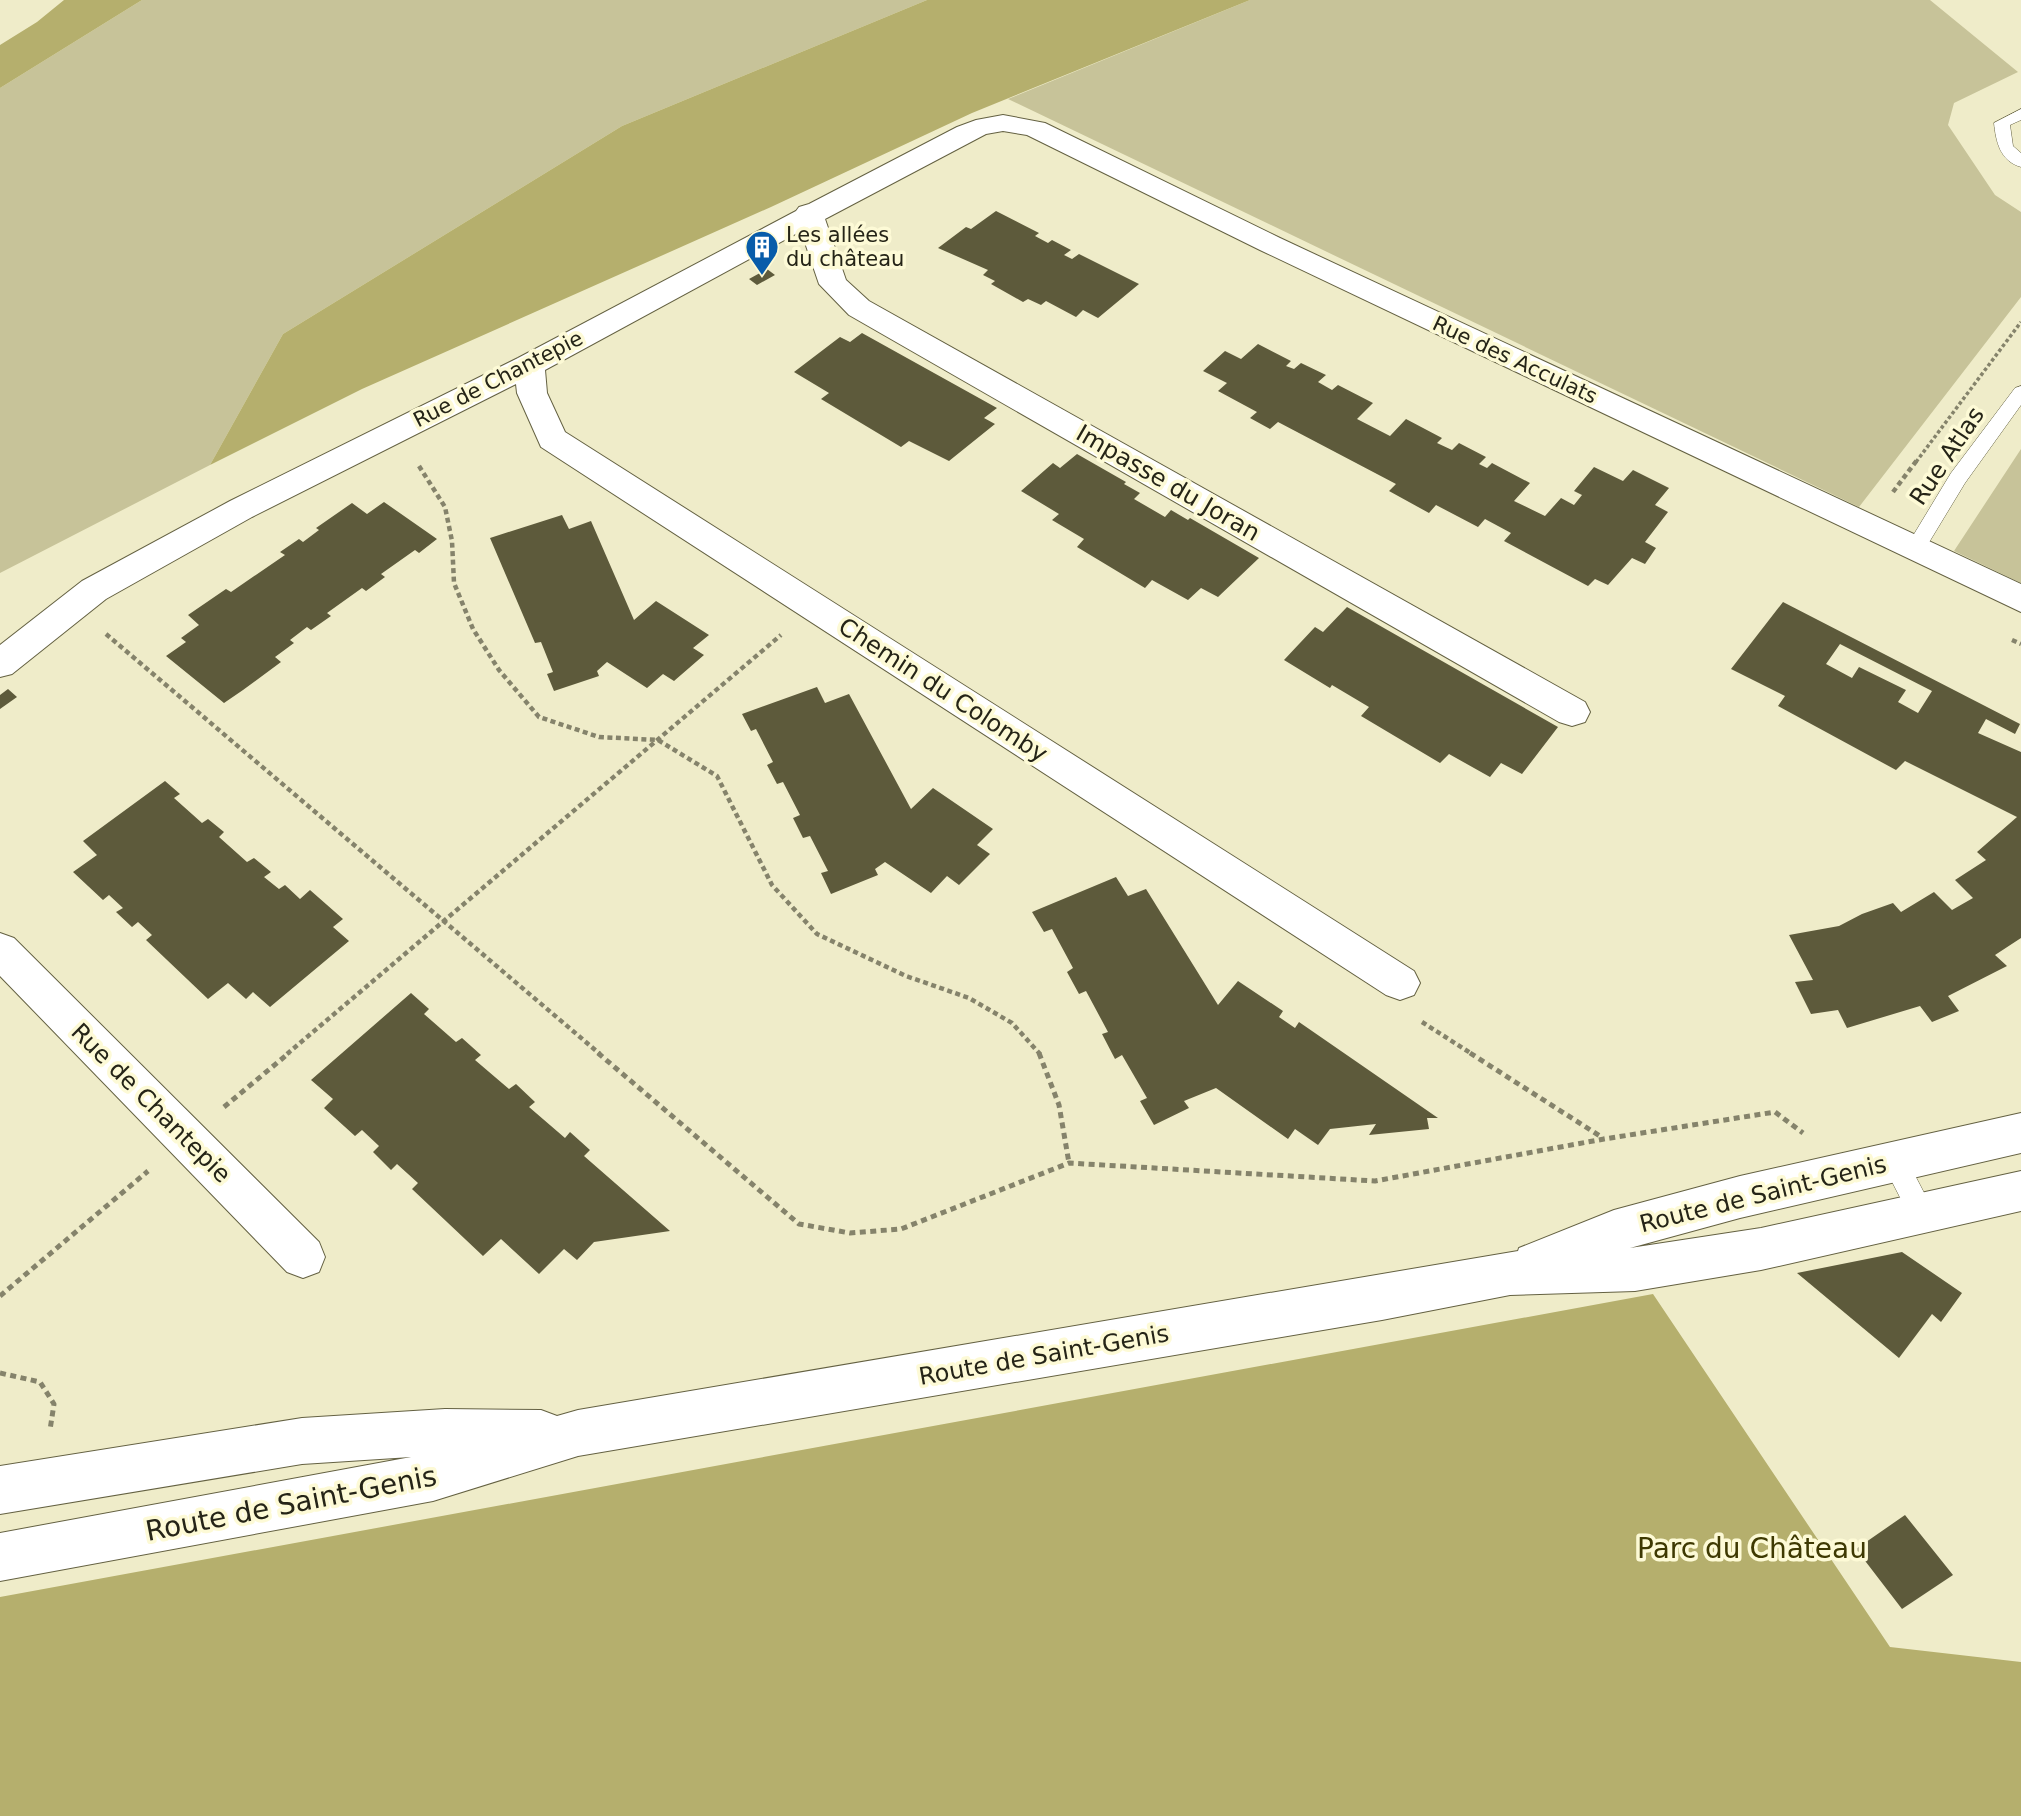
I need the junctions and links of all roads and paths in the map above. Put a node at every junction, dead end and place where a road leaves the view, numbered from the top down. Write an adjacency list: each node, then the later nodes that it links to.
1 (2021, 114): 3 (lane)
2 (1010, 121): 4 (street, Rue de Chantepie); 9 (street, Rue des Acculats)
3 (2021, 162)
4 (809, 213): 6 (street, Rue de Chantepie); 17 (street, Impasse du Joran)
5 (2021, 322): 9 (path)
6 (529, 365): 8 (street, Rue de Chantepie); 13 (street, Chemin du Colomby)
7 (2021, 392): 10 (lane, Rue Atlas)
8 (397, 431): 12 (street, Rue de Chantepie); 18 (path)
9 (1867, 527): 10 (street, Rue des Acculats)
10 (1915, 549): 11 (street, Rue des Acculats)
11 (2021, 599)
12 (73, 606): 16 (street, Rue de Chantepie); 19 (path)
13 (813, 607): 18 (path); 21 (street, Chemin du Colomby)
14 (2008, 638): 15 (path)
15 (2021, 645)
16 (0, 664)
17 (1572, 712)
18 (658, 740): 19 (path); 27 (path)
19 (445, 923): 24 (path); 27 (path)
20 (0, 950): 24 (street, Rue de Chantepie)
21 (1400, 983): 25 (path)
22 (2021, 1133): 26 (street, Route de Saint-Genis)
23 (1808, 1137): 25 (path)
24 (186, 1139): 30 (street, Rue de Chantepie); 32 (path)
25 (1604, 1139): 27 (path)
26 (1895, 1162): 29 (lane); 31 (street, Route de Saint-Genis)
27 (1069, 1163)
28 (2021, 1191): 29 (street, Route de Saint-Genis)
29 (1921, 1212): 31 (street, Route de Saint-Genis)
30 (303, 1257)
31 (1510, 1273): 34 (street, Route de Saint-Genis)
32 (0, 1296)
33 (0, 1373): 35 (path)
34 (578, 1433): 36 (street, Route de Saint-Genis); 37 (street, Route de Saint-Genis)
35 (49, 1438)
36 (0, 1490)
37 (0, 1557)

